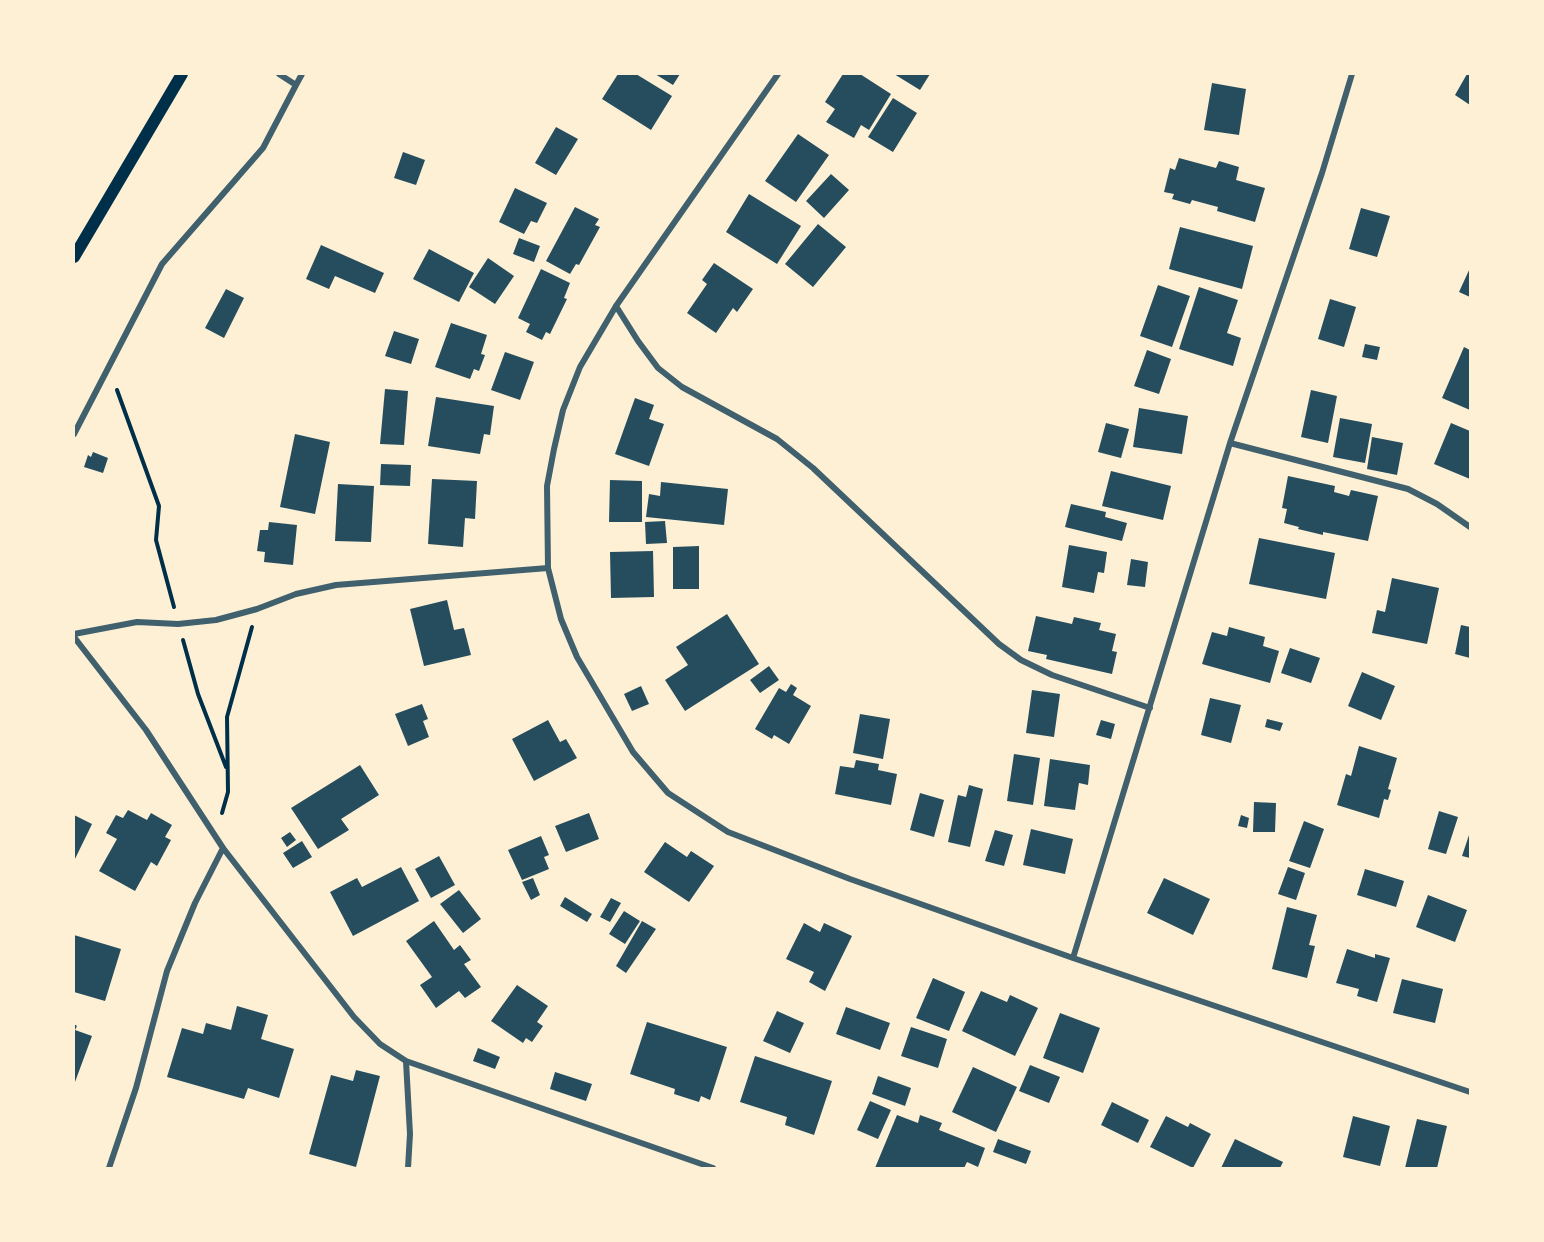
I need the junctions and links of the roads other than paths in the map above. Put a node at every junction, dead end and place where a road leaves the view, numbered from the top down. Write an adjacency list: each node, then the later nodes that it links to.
1 (182, 74): 7 (main road)
2 (279, 74): 6 (street)
3 (302, 74): 6 (street)
4 (778, 74): 8 (street)
5 (1352, 74): 10 (street)
6 (296, 85): 9 (street)
7 (74, 257)
8 (616, 306): 12 (street); 14 (street)
9 (74, 434)
10 (1230, 443): 11 (street); 14 (street)
11 (1470, 527)
12 (548, 568): 13 (street); 16 (street)
13 (74, 635): 15 (street)
14 (1150, 708): 16 (street)
15 (223, 848): 17 (street); 19 (street)
16 (1073, 958): 18 (street)
17 (406, 1060): 20 (street); 21 (street)
18 (1470, 1092)
19 (109, 1168)
20 (408, 1168)
21 (713, 1168)

